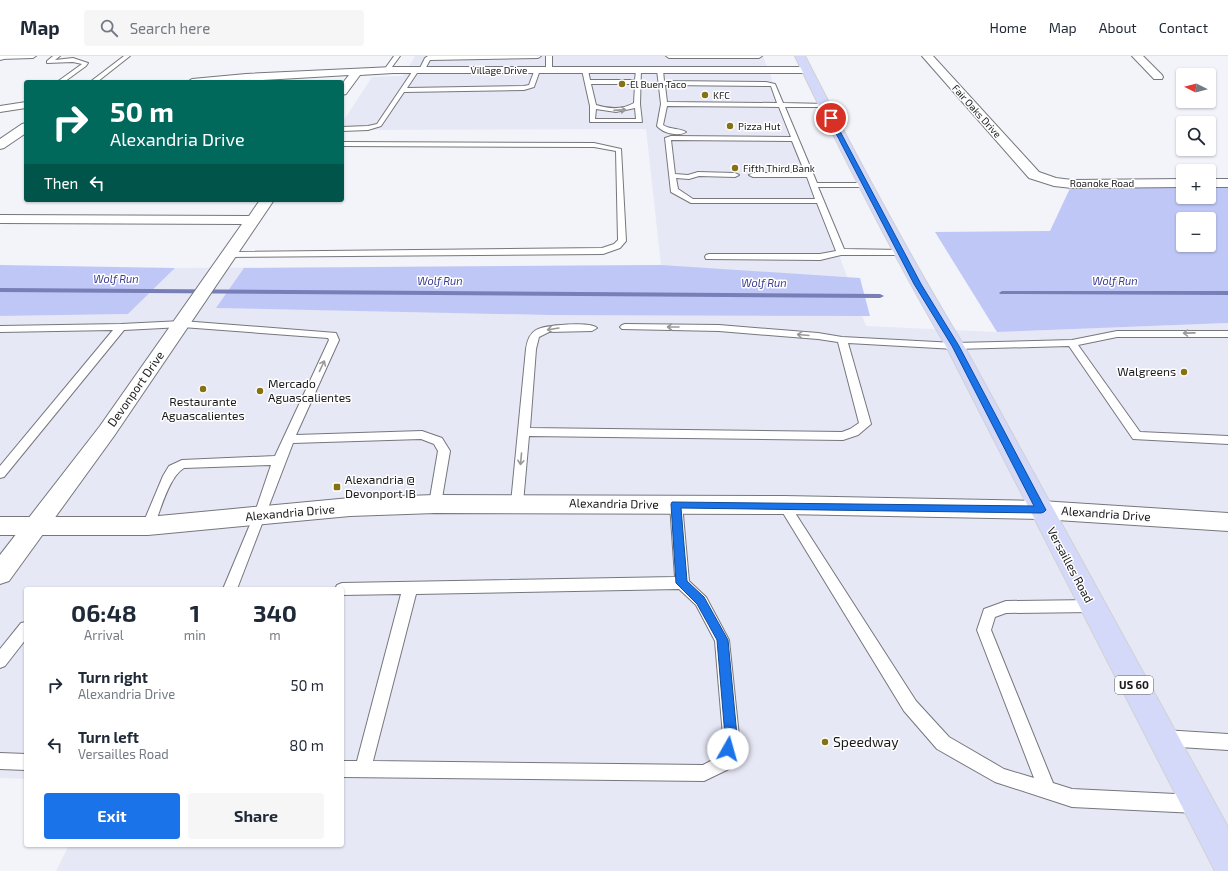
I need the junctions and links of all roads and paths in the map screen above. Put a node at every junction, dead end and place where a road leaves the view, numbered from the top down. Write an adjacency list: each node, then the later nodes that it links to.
1 (33, 56): 14 (lane)
2 (56, 56): 28 (lane)
3 (127, 56): 29 (lane)
4 (397, 56): 17 (lane)
5 (509, 56): 6 (lane); 15 (lane)
6 (538, 56)
7 (549, 56): 20 (lane)
8 (669, 56): 9 (lane)
9 (683, 56): 10 (lane); 24 (lane)
10 (718, 56): 11 (lane)
11 (759, 56)
12 (927, 56): 48 (street, Fair Oaks Drive)
13 (1137, 56): 26 (street)
14 (0, 57)
15 (426, 57): 18 (lane)
16 (804, 63): 24 (street, Village Drive); 40 (main road, Versailles Road / US 60)
17 (387, 70): 18 (street, Village Drive); 25 (street, Village Drive)
18 (419, 70): 19 (street, Village Drive); 35 (lane)
19 (537, 70): 20 (street, Village Drive); 35 (lane)
20 (549, 70): 21 (street, Village Drive)
21 (585, 70): 22 (street, Village Drive); 31 (lane)
22 (639, 70): 23 (street, Village Drive); 32 (lane)
23 (660, 70): 24 (street, Village Drive); 33 (lane)
24 (685, 70)
25 (357, 71): 27 (street, Village Drive); 34 (street)
26 (1158, 78)
27 (250, 79): 30 (street, Village Drive)
28 (63, 80)
29 (96, 80)
30 (231, 80)
31 (588, 82): 32 (lane); 41 (lane)
32 (638, 82): 36 (lane)
33 (662, 84): 37 (lane); 38 (lane)
34 (344, 89)
35 (403, 90): 44 (lane)
36 (637, 104): 41 (lane, one-way to 36); 41 (lane)
37 (664, 104): 38 (lane); 45 (lane)
38 (781, 104): 40 (lane); 45 (lane)
39 (24, 105): 42 (street)
40 (824, 105): 57 (main road, Versailles Road / US 60)
41 (593, 106)
42 (0, 109)
43 (24, 128): 47 (street)
44 (344, 129)
45 (794, 136): 49 (lane); 50 (lane)
46 (344, 144): 64 (lane)
47 (0, 145)
48 (1026, 167): 53 (street, Roanoke Road)
49 (810, 175): 51 (lane); 56 (lane)
50 (672, 176): 52 (lane); 58 (lane)
51 (754, 176)
52 (689, 177): 52 (lane)
53 (1176, 183)
54 (1216, 183): 55 (street)
55 (1228, 183)
56 (814, 185): 57 (lane); 58 (lane)
57 (866, 185): 63 (main road, Versailles Road / US 60)
58 (820, 201): 62 (lane)
59 (266, 202): 61 (street, Devonport Drive)
60 (0, 219): 61 (street)
61 (254, 220): 64 (street, Devonport Drive)
62 (841, 252): 63 (lane); 65 (lane)
63 (901, 253): 74 (main road, Versailles Road / US 60)
64 (230, 255): 66 (street, Devonport Drive)
65 (709, 258)
66 (182, 324): 68 (lane); 76 (lane, one-way to 66); 88 (street, Devonport Drive)
67 (625, 327): 72 (lane, one-way to 67)
68 (121, 328): 70 (lane); 79 (lane)
69 (592, 328): 75 (lane, one-way to 75)
70 (0, 329)
71 (1228, 334): 73 (lane, one-way to 73)
72 (842, 340): 74 (lane); 75 (lane)
73 (1072, 343): 74 (lane); 77 (lane)
74 (955, 346): 84 (main road, Versailles Road / US 60)
75 (523, 432): 80 (lane, one-way to 80)
76 (288, 439): 78 (lane); 81 (lane)
77 (1228, 440)
78 (279, 460): 85 (lane); 89 (lane)
79 (0, 474)
80 (517, 503): 81 (street, Alexandria Drive); 82 (street, Alexandria Drive)
81 (435, 504): 85 (street, Alexandria Drive)
82 (676, 504): 83 (street, Alexandria Drive); 91 (lane)
83 (784, 505): 84 (street, Alexandria Drive); 104 (lane)
84 (1041, 510): 86 (street, Alexandria Drive); 95 (main road, Versailles Road / US 60)
85 (260, 515): 89 (street, Alexandria Drive); 92 (lane)
86 (1228, 522)
87 (0, 526): 88 (street, Alexandria Drive)
88 (36, 526): 89 (street, Alexandria Drive); 90 (street, Devonport Drive)
89 (148, 526)
90 (0, 574)
91 (682, 583): 93 (lane); 103 (lane)
92 (231, 587)
93 (410, 588): 94 (lane); 103 (lane)
94 (344, 589)
95 (1092, 606): 98 (main road, Versailles Road / US 60); 104 (lane)
96 (24, 631): 97 (lane)
97 (0, 661)
98 (1162, 738): 99 (lane); 105 (main road, Versailles Road / US 60)
99 (1228, 742)
100 (0, 761): 101 (lane)
101 (24, 762)
102 (344, 769): 103 (lane)
103 (363, 769)
104 (1047, 790): 105 (lane)
105 (1198, 804): 106 (main road, Versailles Road / US 60)
106 (1228, 861)

